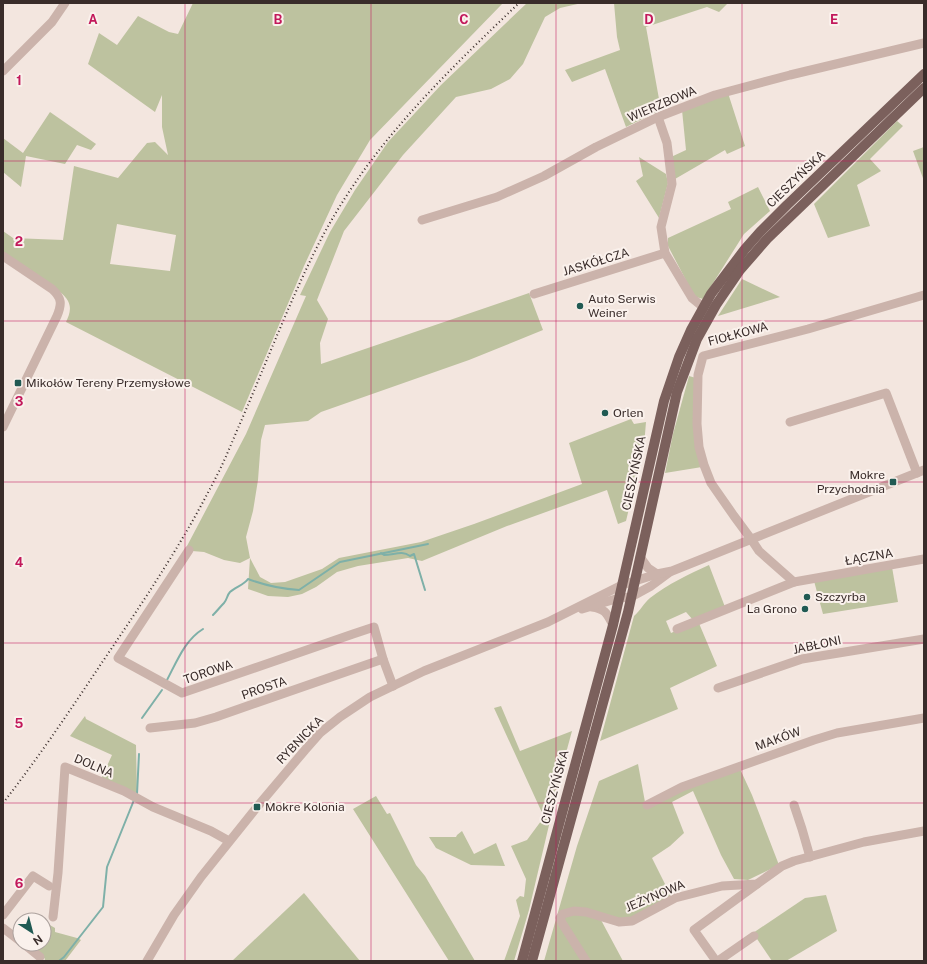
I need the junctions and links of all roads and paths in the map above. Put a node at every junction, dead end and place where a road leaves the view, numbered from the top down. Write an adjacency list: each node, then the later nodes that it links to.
1 (65, 3): 3 (street)
2 (924, 43): 6 (street, WIERZBOWA)
3 (3, 71)
4 (924, 74): 12 (main road, CIESZYŃSKA)
5 (924, 88): 18 (main road, CIESZYŃSKA)
6 (658, 117): 7 (street, WIERZBOWA); 8 (street)
7 (422, 220)
8 (665, 253): 10 (street, JASKÓŁCZA); 12 (street)
9 (3, 256): 14 (street)
10 (534, 294)
11 (924, 295): 16 (street, FIOŁKOWA)
12 (703, 307): 24 (main road, CIESZYŃSKA)
13 (790, 422): 15 (street)
14 (3, 427)
15 (921, 471): 16 (street)
16 (751, 539): 20 (street); 23 (street)
17 (189, 550): 32 (street, TOROWA)
18 (640, 556): 21 (street); 22 (main road, CIESZYŃSKA)
19 (924, 559): 23 (street, ŁĄCZNA)
20 (672, 571): 21 (street, RYBNICKA); 25 (street, RYBNICKA)
21 (657, 574): 22 (street, RYBNICKA)
22 (634, 581): 24 (street, RYBNICKA); 25 (main road, CIESZYŃSKA)
23 (794, 582): 30 (street, ŁĄCZNA)
24 (622, 585): 26 (main road, CIESZYŃSKA); 28 (street, RYBNICKA)
25 (631, 596): 26 (street, RYBNICKA); 53 (main road, CIESZYŃSKA)
26 (619, 598): 27 (street, RYBNICKA); 29 (main road, CIESZYŃSKA)
27 (592, 607): 28 (street, RYBNICKA); 29 (street)
28 (564, 614): 33 (street, RYBNICKA)
29 (613, 625): 52 (main road, CIESZYŃSKA)
30 (677, 629)
31 (924, 639): 34 (street, JABŁONI)
32 (383, 659): 33 (street, TOROWA); 36 (street, PROSTA)
33 (393, 686): 40 (street, RYBNICKA)
34 (718, 688)
35 (924, 718): 37 (street, MAKÓW)
36 (150, 728)
37 (647, 805)
38 (794, 805): 41 (street)
39 (924, 831): 41 (street)
40 (229, 841): 45 (street, DOLNA); 51 (street, RYBNICKA)
41 (810, 857): 42 (street)
42 (757, 884): 54 (street, JEŻYNOWA); 55 (street)
43 (49, 886): 44 (street)
44 (3, 915)
45 (54, 917)
46 (3, 928): 47 (street)
47 (12, 935)
48 (754, 936): 55 (street)
49 (34, 952): 50 (street)
50 (40, 957)
51 (148, 961)
52 (522, 961)
53 (532, 961)
54 (586, 961)
55 (717, 961)

